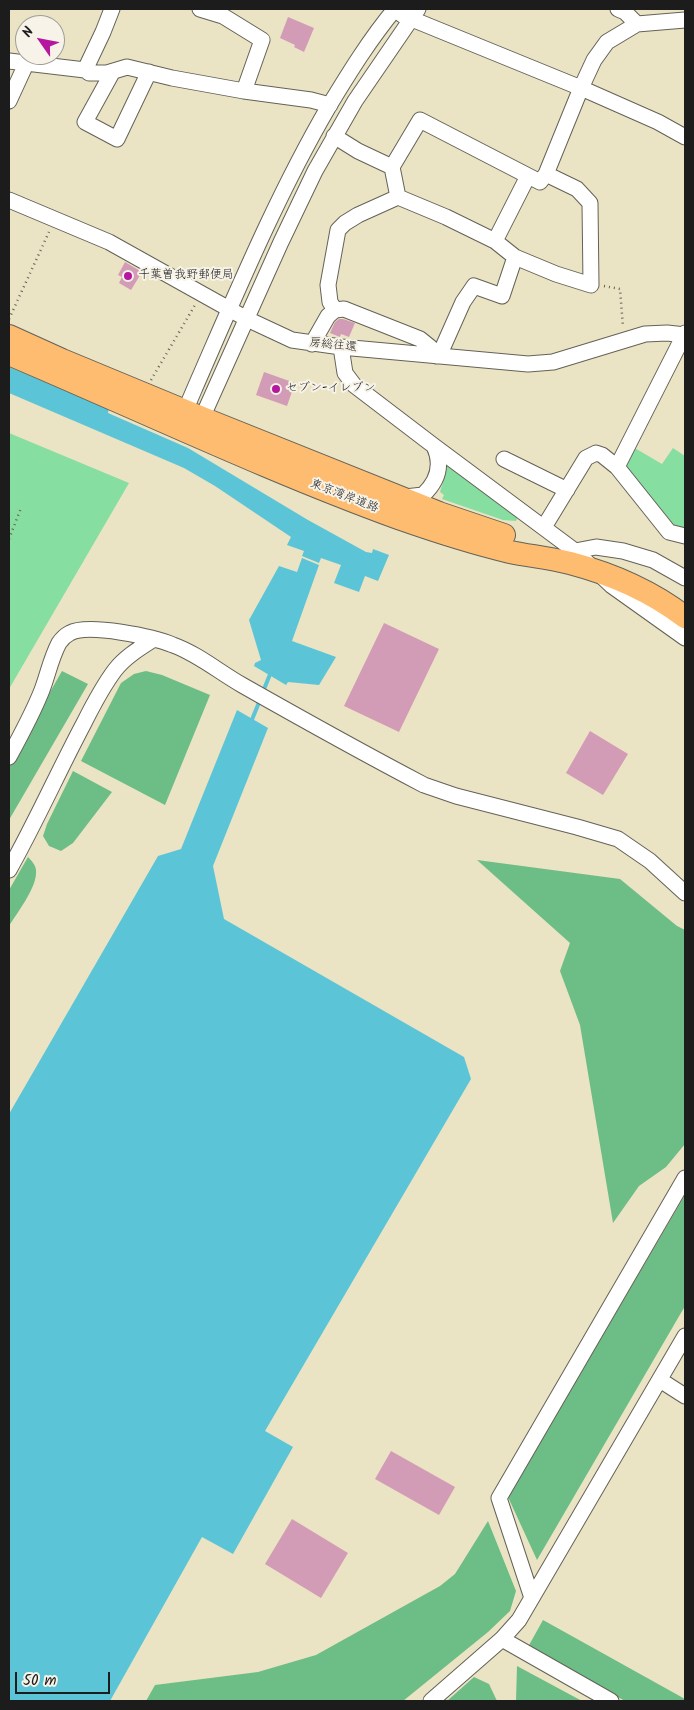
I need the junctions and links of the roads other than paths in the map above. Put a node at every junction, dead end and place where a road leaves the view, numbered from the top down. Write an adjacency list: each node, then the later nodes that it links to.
1 (112, 9): 10 (street)
2 (200, 9): 14 (street)
3 (618, 9): 7 (street)
4 (391, 10): 5 (street); 16 (street)
5 (414, 14): 13 (street); 17 (street)
6 (685, 20): 7 (street)
7 (637, 24): 13 (street)
8 (26, 65): 15 (street)
9 (36, 65): 10 (street)
10 (85, 70): 12 (street)
11 (148, 72): 12 (street); 12 (street); 14 (street)
12 (112, 73)
13 (581, 88): 18 (street); 20 (street)
14 (244, 91): 16 (street)
15 (9, 101)
16 (330, 105): 26 (street)
17 (334, 136): 19 (street); 28 (street)
18 (685, 137)
19 (392, 167): 21 (street); 22 (street)
20 (546, 174): 21 (street); 25 (street)
21 (528, 176): 24 (street)
22 (398, 197): 24 (street); 27 (street)
23 (9, 200): 26 (street, 房総往還)
24 (495, 241): 25 (street)
25 (515, 257): 34 (street)
26 (230, 309): 28 (street, 房総往還); 35 (street)
27 (335, 310): 31 (street); 34 (street)
28 (247, 319): 31 (street, 房総往還); 35 (street)
29 (685, 334): 34 (street, 房総往還); 38 (street)
30 (9, 336): 35 (highway, 東京湾岸道路)
31 (312, 344): 32 (street, 房総往還)
32 (341, 347): 34 (street, 房総往還); 36 (street)
33 (9, 354): 35 (highway, 東京湾岸道路)
34 (437, 356)
35 (191, 420): 40 (highway, 東京湾岸道路); 44 (highway, 東京湾岸道路)
36 (434, 446): 40 (street); 41 (street)
37 (504, 459): 39 (street)
38 (618, 467): 39 (street); 42 (street)
39 (567, 490): 41 (street)
40 (399, 496): 43 (highway, 東京湾岸道路)
41 (544, 527): 43 (street)
42 (685, 536)
43 (575, 550): 44 (street); 45 (street); 46 (highway, 東京湾岸道路)
44 (595, 570): 46 (highway, 東京湾岸道路)
45 (685, 578)
46 (650, 594): 47 (highway, 東京湾岸道路); 48 (highway, 東京湾岸道路); 49 (street)
47 (685, 599)
48 (685, 617)
49 (685, 638)
50 (154, 639): 51 (street); 52 (street); 53 (street)
51 (9, 757)
52 (9, 870)
53 (685, 893)
54 (685, 1178): 58 (street)
55 (685, 1336): 56 (street)
56 (660, 1380): 57 (street); 58 (street)
57 (685, 1396)
58 (532, 1598): 59 (street)
59 (502, 1639): 60 (street); 61 (street)
60 (431, 1701)
61 (611, 1701)

